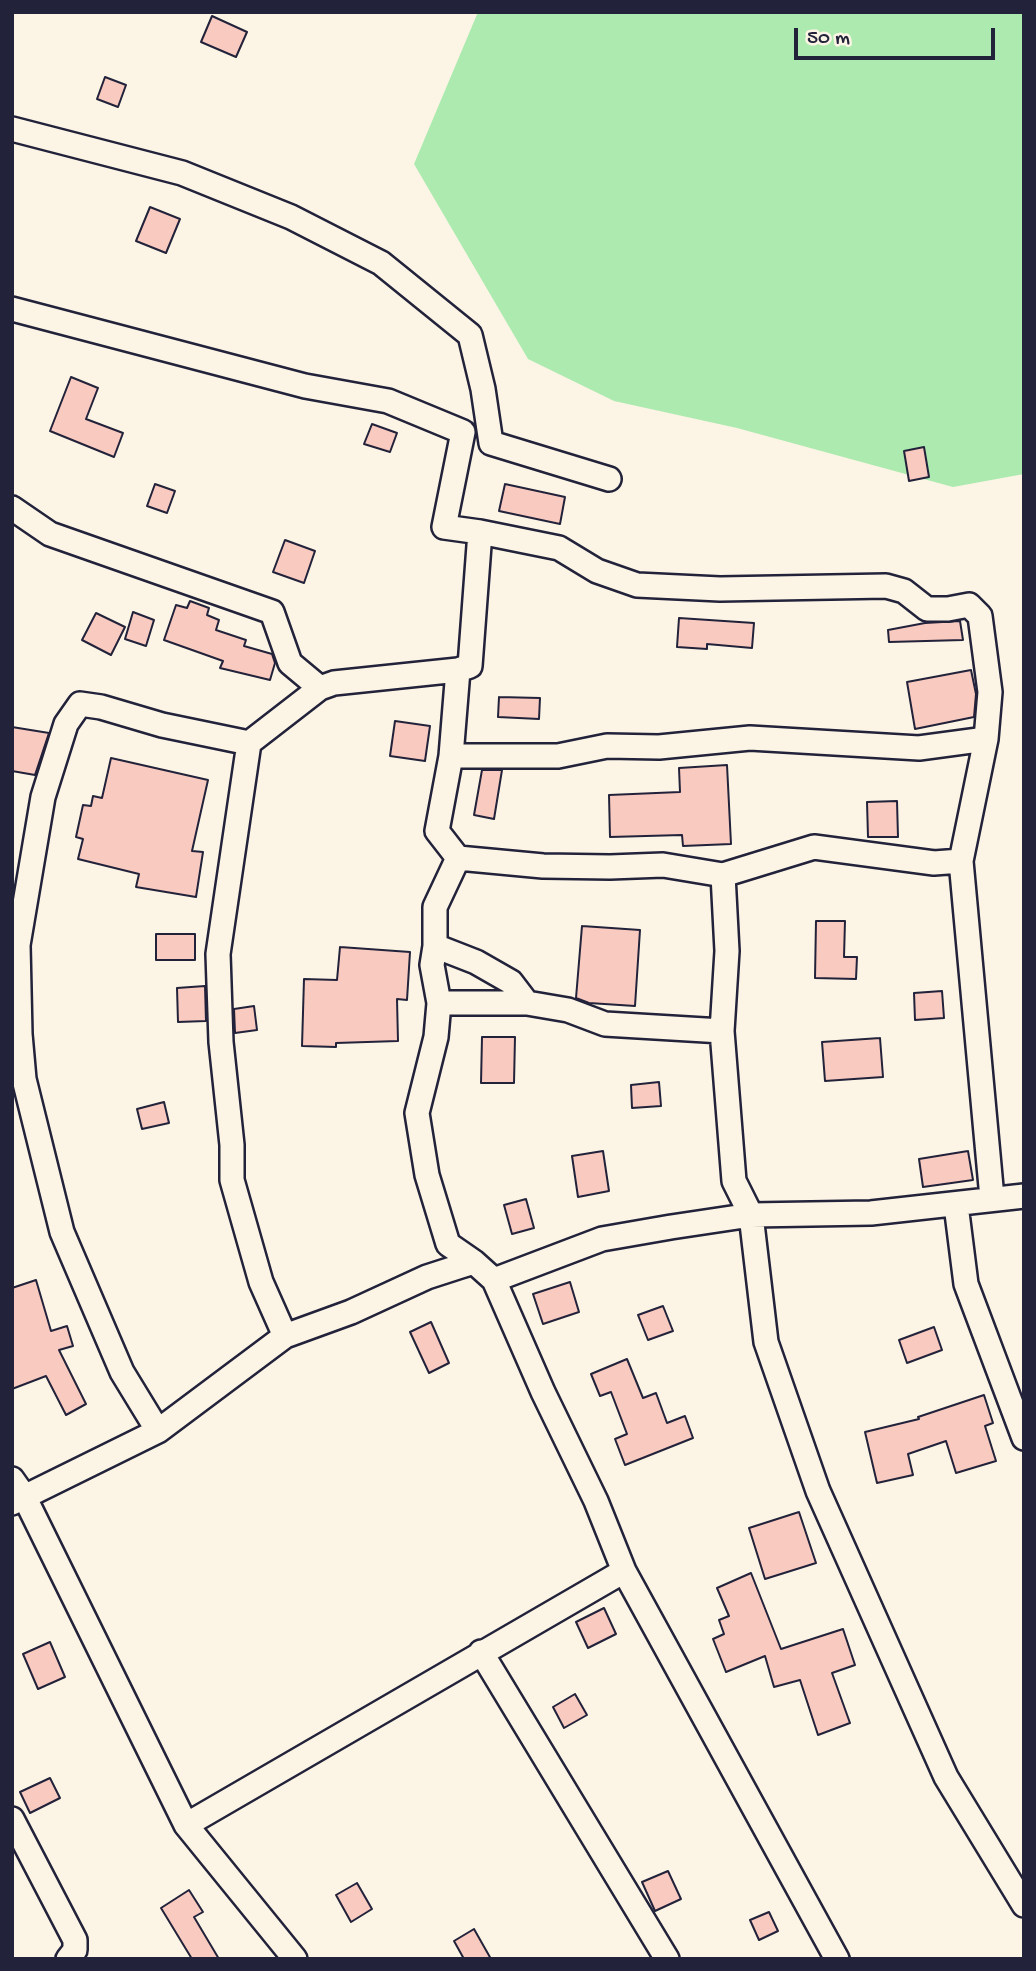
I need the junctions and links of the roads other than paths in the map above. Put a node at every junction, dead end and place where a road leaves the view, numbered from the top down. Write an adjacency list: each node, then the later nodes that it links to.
1 (12, 129): 4 (street)
2 (12, 309): 3 (street)
3 (463, 432): 4 (street); 7 (street)
4 (491, 443): 5 (street)
5 (609, 479)
6 (12, 508): 9 (street)
7 (480, 532): 8 (street); 10 (street)
8 (458, 670): 9 (street); 12 (street)
9 (320, 688): 11 (street)
10 (986, 739): 12 (street); 14 (street)
11 (249, 743): 26 (street); 27 (street)
12 (451, 756): 13 (street)
13 (458, 858): 15 (street); 16 (street)
14 (961, 861): 15 (street); 21 (street)
15 (723, 875): 19 (street)
16 (435, 946): 17 (street); 18 (street)
17 (439, 1003): 18 (street); 24 (street)
18 (527, 1003): 19 (street)
19 (722, 1031): 23 (street)
20 (1024, 1196): 21 (street)
21 (992, 1198): 22 (street)
22 (956, 1205): 23 (street); 28 (street)
23 (751, 1215): 25 (street); 34 (street)
24 (474, 1262): 25 (street); 26 (street)
25 (494, 1280): 30 (street)
26 (285, 1336): 27 (street)
27 (158, 1431): 29 (street)
28 (1024, 1438)
29 (16, 1493): 33 (street)
30 (624, 1571): 31 (street); 38 (street)
31 (481, 1652): 33 (street); 37 (street)
32 (12, 1819): 35 (street)
33 (186, 1825): 36 (street)
34 (1024, 1905)
35 (68, 1959)
36 (295, 1959)
37 (667, 1959)
38 (837, 1959)

